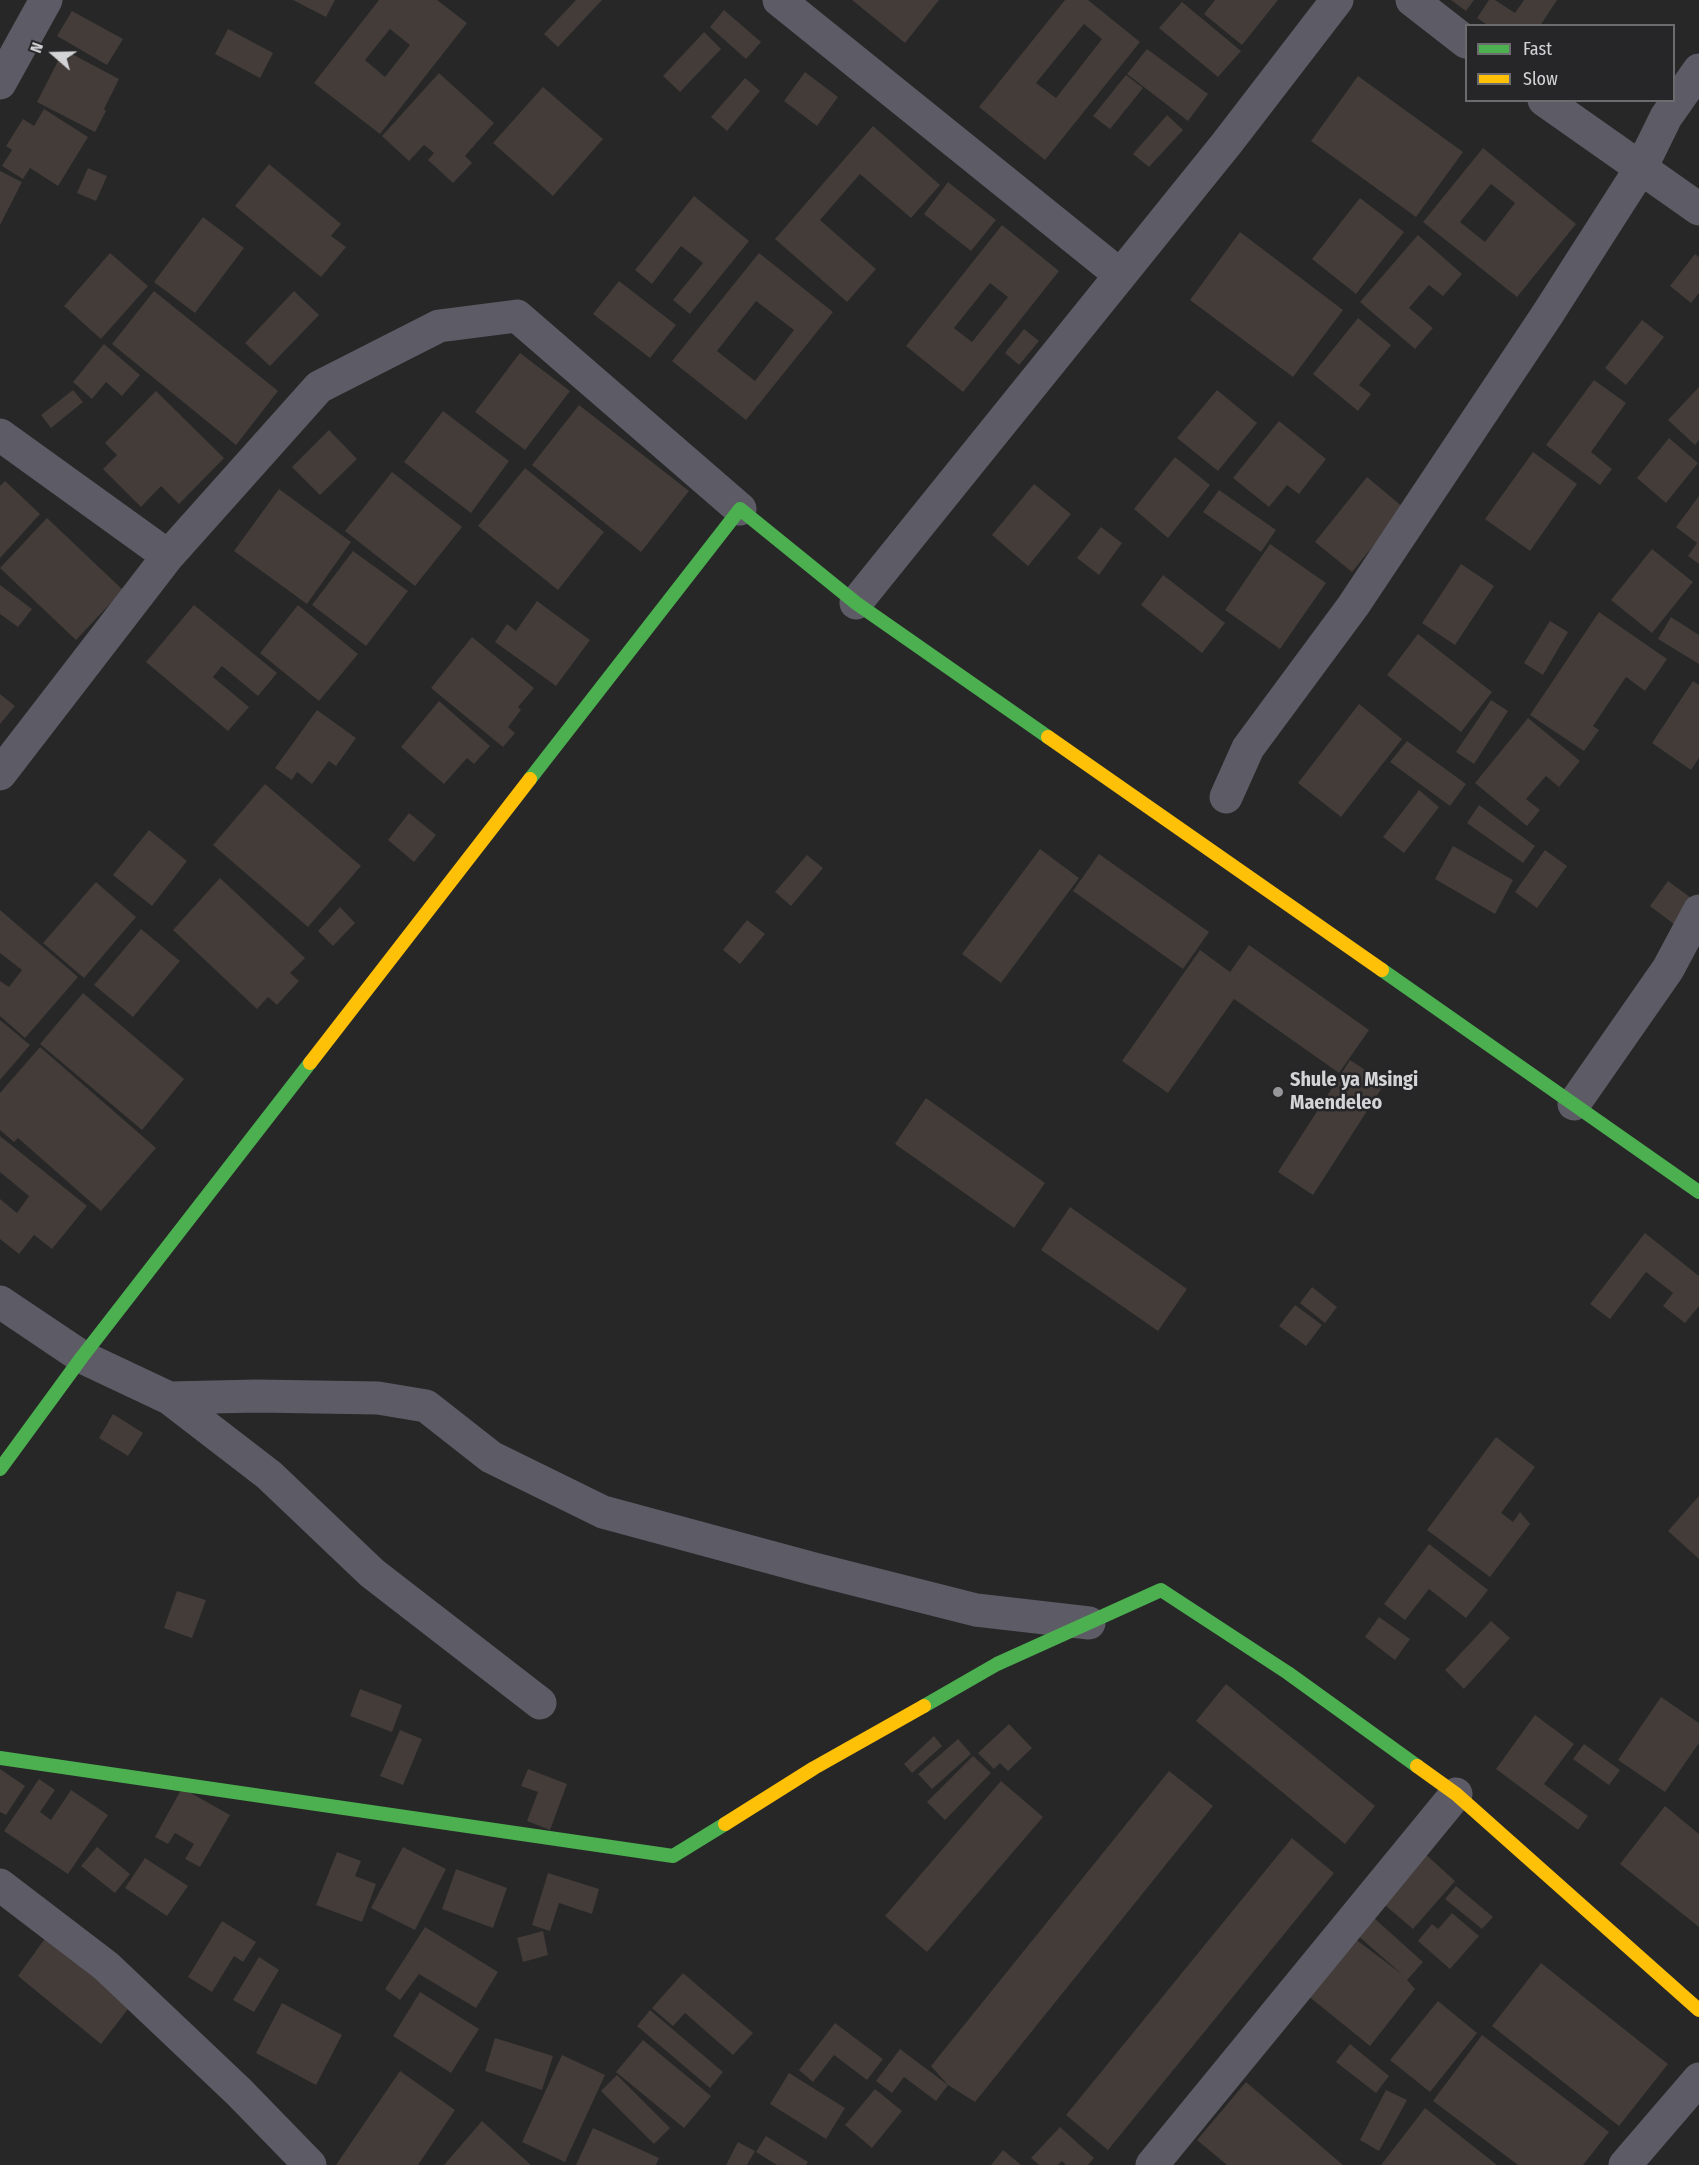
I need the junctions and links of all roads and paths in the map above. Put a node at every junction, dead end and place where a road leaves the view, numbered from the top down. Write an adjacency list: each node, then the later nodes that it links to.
1 (46, 0): 7 (street)
2 (779, 0): 11 (street)
3 (1337, 0): 11 (street)
4 (1412, 0): 5 (street)
5 (1465, 40)
6 (1699, 70): 9 (street)
7 (0, 83)
8 (1547, 102): 9 (street)
9 (1641, 168): 10 (street); 17 (street)
10 (1699, 209)
11 (1119, 274): 15 (street)
12 (0, 435): 14 (street)
13 (740, 509): 14 (street); 15 (street); 22 (street)
14 (168, 556): 16 (street)
15 (856, 603): 19 (street)
16 (0, 774)
17 (1226, 797)
18 (1699, 911): 19 (street)
19 (1574, 1104): 20 (street)
20 (1699, 1192)
21 (0, 1302): 22 (street)
22 (82, 1357): 23 (street); 24 (street)
23 (169, 1398): 25 (street); 26 (street)
24 (0, 1469)
25 (1089, 1623): 27 (street); 28 (street)
26 (540, 1703)
27 (0, 1758)
28 (1456, 1794): 30 (street); 33 (street)
29 (0, 1886): 32 (street)
30 (1699, 2010)
31 (1699, 2079): 34 (street)
32 (310, 2165)
33 (1152, 2165)
34 (1625, 2165)

